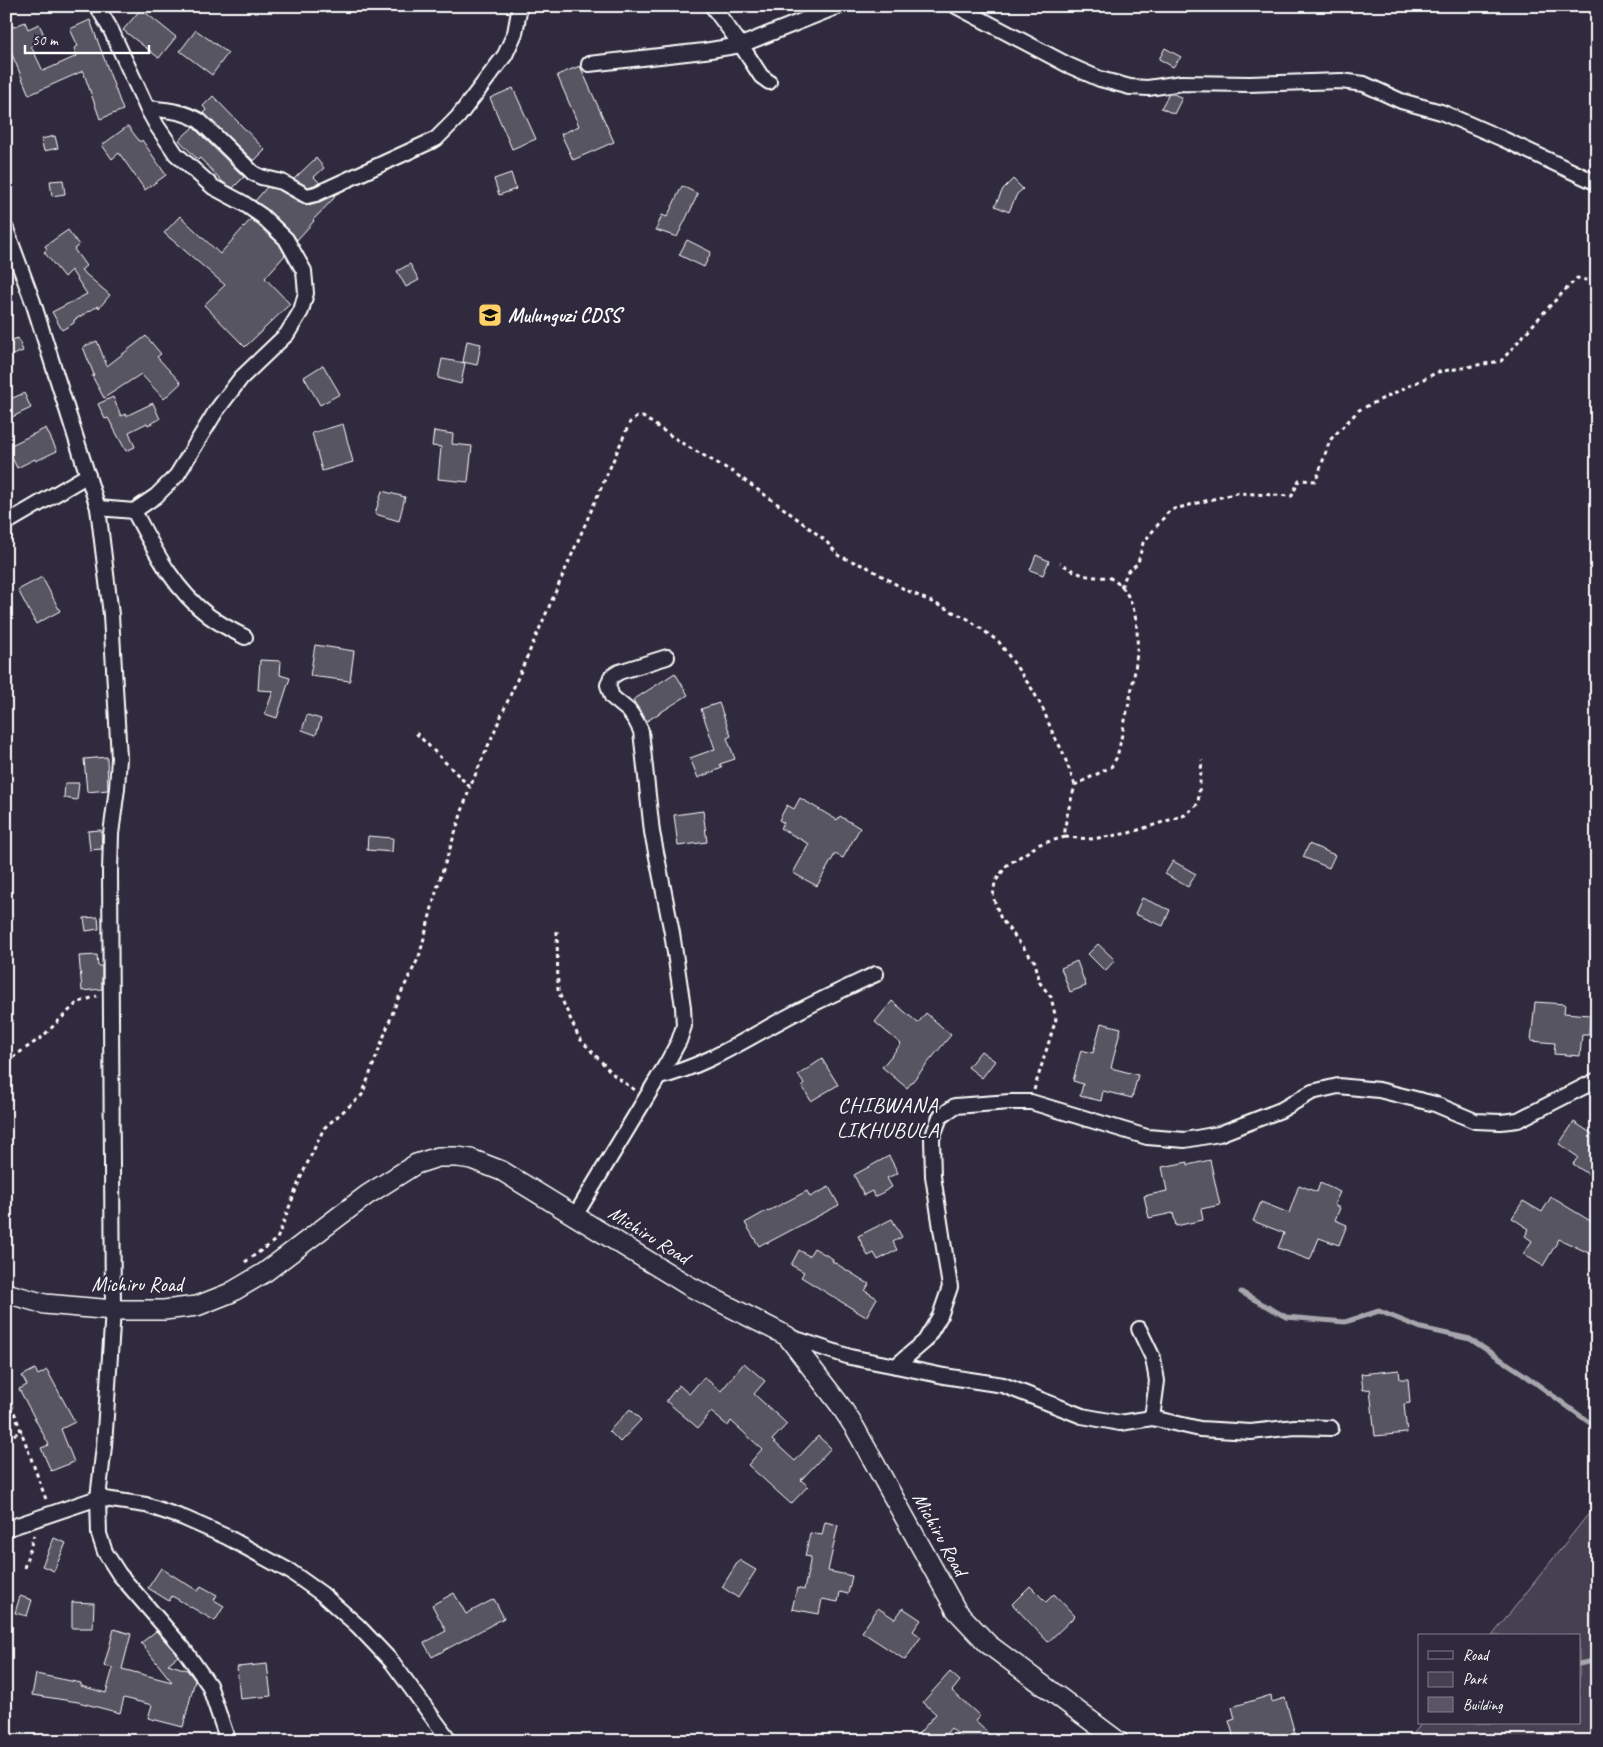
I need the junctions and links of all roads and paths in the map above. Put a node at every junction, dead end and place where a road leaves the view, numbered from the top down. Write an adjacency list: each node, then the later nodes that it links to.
1 (97, 6): 9 (street)
2 (520, 6): 9 (street)
3 (712, 6): 6 (street)
4 (839, 6): 6 (street)
5 (956, 6): 10 (street)
6 (741, 45): 7 (street); 8 (street)
7 (589, 64)
8 (769, 82)
9 (147, 108): 15 (street)
10 (1597, 183)
11 (6, 229): 13 (street)
12 (1597, 286): 18 (path)
13 (88, 475): 14 (street); 16 (street)
14 (98, 508): 15 (street); 28 (street)
15 (134, 511): 19 (street)
16 (6, 523)
17 (1060, 563): 18 (path)
18 (1122, 587): 23 (path)
19 (245, 637)
20 (667, 657): 30 (street)
21 (416, 733): 24 (path)
22 (1202, 760): 25 (path)
23 (1075, 785): 24 (path); 25 (path)
24 (470, 787): 35 (path)
25 (1065, 837): 33 (path)
26 (558, 931): 32 (path)
27 (876, 974): 30 (street)
28 (111, 991): 29 (path); 37 (street)
29 (6, 1062)
30 (659, 1076): 32 (street)
31 (1597, 1080): 33 (street)
32 (646, 1097): 34 (street)
33 (1031, 1102): 40 (street)
34 (575, 1216): 37 (street, Michiru Road); 39 (street, Michiru Road)
35 (238, 1268)
36 (6, 1294): 37 (street, Michiru Road)
37 (112, 1310): 46 (street)
38 (1139, 1328): 42 (street)
39 (787, 1336): 40 (street); 52 (street, Michiru Road)
40 (896, 1366): 42 (street)
41 (6, 1390): 44 (path)
42 (1152, 1418): 43 (street)
43 (1331, 1428)
44 (22, 1432): 45 (path); 47 (path)
45 (6, 1437)
46 (98, 1498): 47 (street); 50 (street); 51 (street)
47 (46, 1516): 48 (street); 49 (path)
48 (6, 1529)
49 (24, 1568)
50 (228, 1741)
51 (450, 1741)
52 (1118, 1741)

